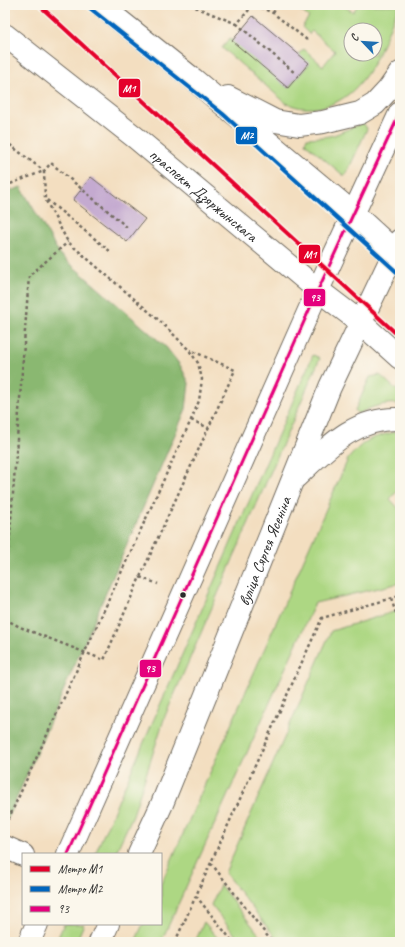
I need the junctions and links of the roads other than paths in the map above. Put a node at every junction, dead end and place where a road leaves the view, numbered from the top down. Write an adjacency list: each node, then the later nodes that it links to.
1 (100, 5): 4 (main road)
2 (5, 35): 8 (main road, праспект Дзяржынскага)
3 (400, 73): 4 (main road)
4 (193, 79): 6 (main road)
5 (400, 114): 6 (main road)
6 (353, 213): 7 (main road); 8 (main road)
7 (398, 249): 9 (main road, вуліца Сяргея Ясеніна)
8 (318, 290): 9 (main road, праспект Дзяржынскага); 14 (main road)
9 (360, 322): 10 (main road, праспект Дзяржынскага); 12 (main road, вуліца Сяргея Ясеніна)
10 (400, 358)
11 (400, 419): 12 (main road)
12 (291, 482): 15 (main road, вуліца Сяргея Ясеніна)
13 (5, 847): 16 (main road)
14 (68, 853)
15 (139, 853)
16 (22, 855)
17 (37, 925): 19 (main road)
18 (108, 925): 20 (main road)
19 (29, 942)
20 (100, 942)

